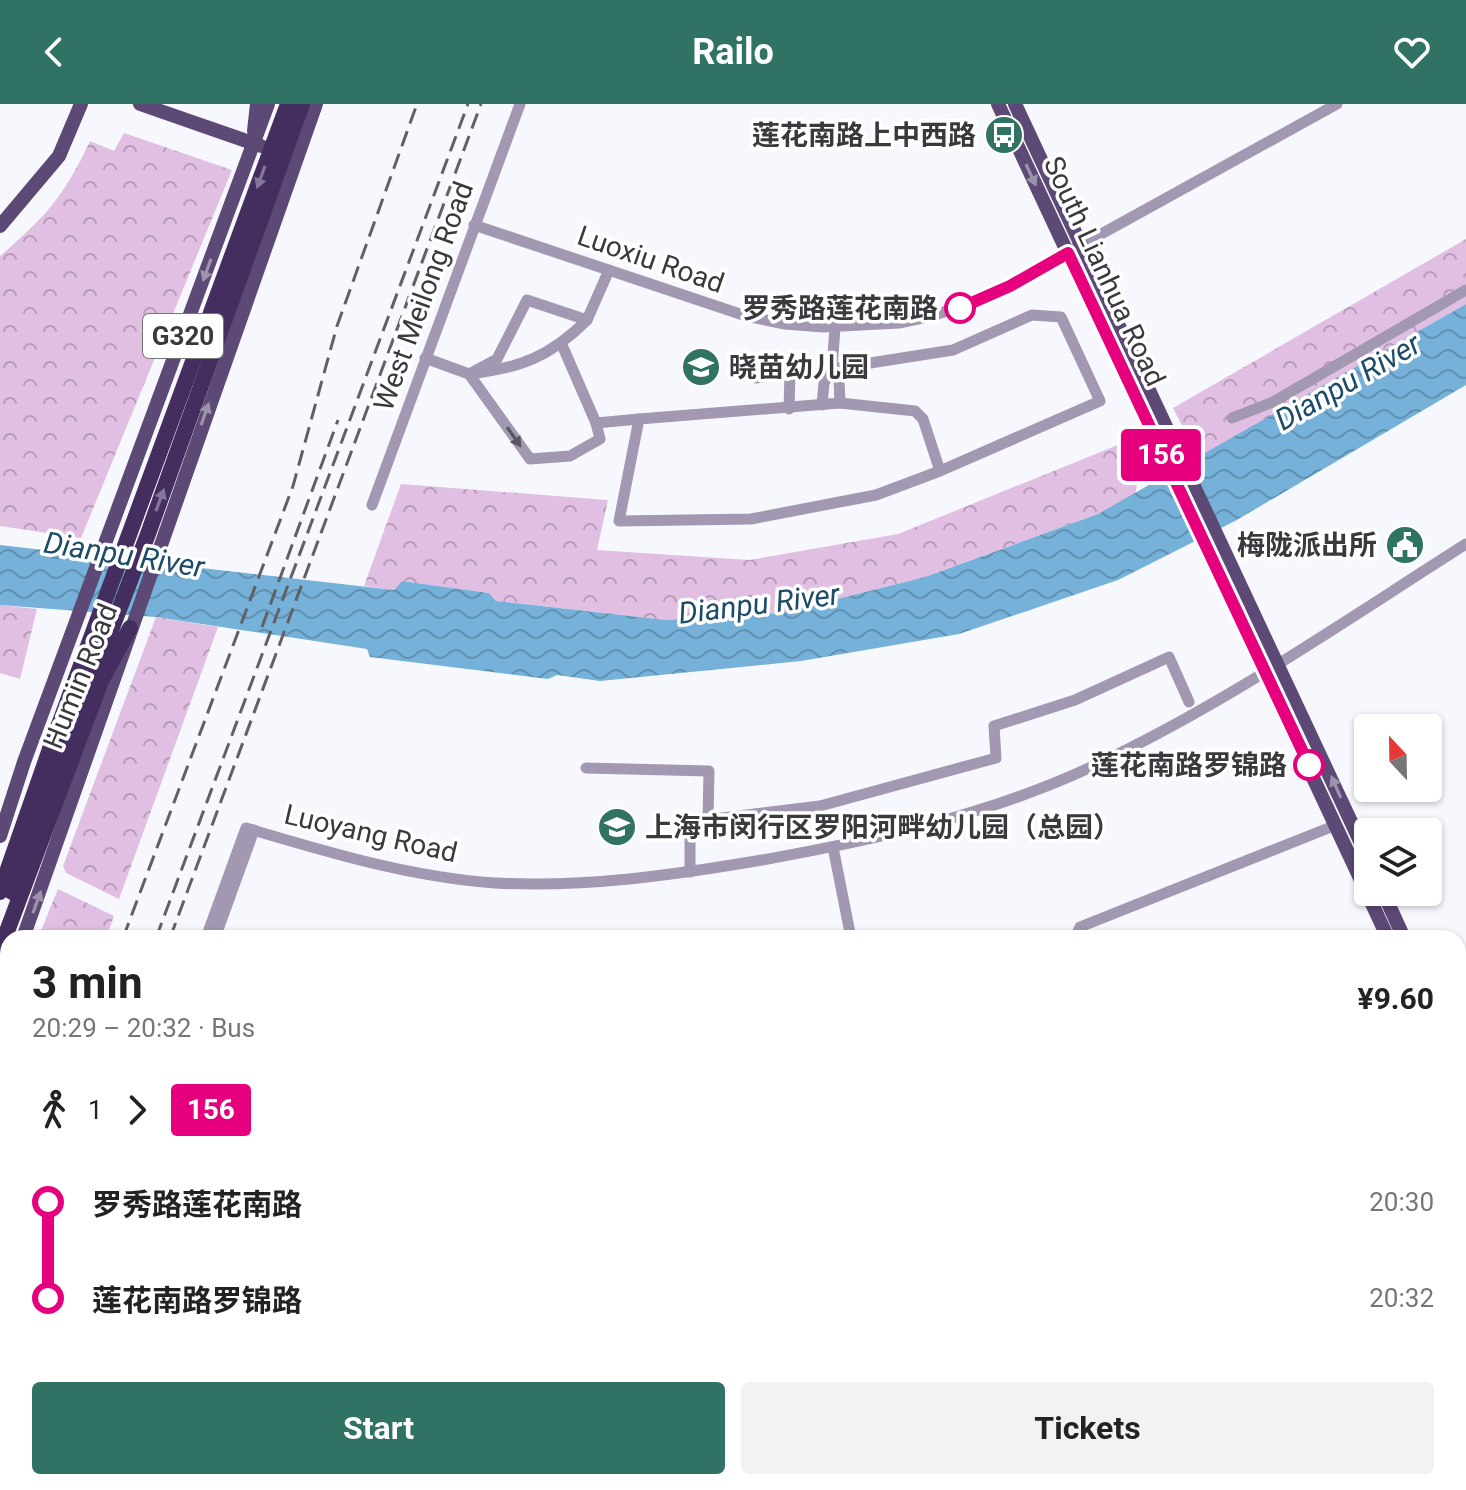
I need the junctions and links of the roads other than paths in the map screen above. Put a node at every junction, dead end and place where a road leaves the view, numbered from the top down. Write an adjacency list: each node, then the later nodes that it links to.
1 (81, 104): 16 (main road)
2 (140, 104): 13 (main road)
3 (257, 104): 13 (main road, Humin Road / G320)
4 (268, 104): 13 (main road, Humin Road / G320)
5 (288, 104): 40 (highway, one-way to 40, bridge)
6 (302, 104): 40 (highway, one-way to 6, bridge)
7 (316, 104): 14 (main road, Humin Road / G320)
8 (512, 104): 15 (street)
9 (520, 104): 15 (street, West Meilong Road)
10 (998, 104): 18 (main road, South Lianhua Road, one-way to 18)
11 (1015, 104): 17 (main road, South Lianhua Road)
12 (1337, 104): 17 (street, Luoxiu Road)
13 (253, 144): 14 (main road); 41 (main road, Humin Road / G320, one-way to 41)
14 (298, 153): 37 (main road, Humin Road / G320, one-way to 14)
15 (474, 225): 19 (street, Luoxiu Road); 24 (street, West Meilong Road)
16 (0, 226)
17 (1082, 245): 18 (street, Luoxiu Road); 38 (main road, South Lianhua Road)
18 (1068, 253): 22 (street, Luoxiu Road); 38 (main road, South Lianhua Road)
19 (609, 270): 21 (street); 22 (street, Luoxiu Road)
20 (1466, 290): 31 (street)
21 (587, 320): 23 (street); 26 (street)
22 (835, 327): 25 (street)
23 (562, 345): 26 (street); 33 (street)
24 (425, 358): 26 (street); 35 (street, West Meilong Road)
25 (832, 369): 28 (street); 29 (street); 34 (street)
26 (469, 374): 33 (street, one-way to 33)
27 (756, 378): 30 (street)
28 (840, 403): 29 (street); 34 (street)
29 (822, 405): 30 (street)
30 (789, 409): 32 (street)
31 (1232, 418)
32 (639, 419): 33 (street); 34 (street)
33 (596, 423)
34 (940, 471)
35 (372, 505)
36 (1466, 544): 38 (street, Luoyang Road)
37 (130, 628): 55 (highway, Humin Road / G320); 56 (main road, one-way to 37)
38 (1272, 666): 45 (main road, South Lianhua Road); 46 (main road, South Lianhua Road, one-way to 38); 48 (street, Luoyang Road)
39 (1189, 702): 44 (street)
40 (56, 752): 49 (highway); 51 (highway); 53 (highway); 54 (highway)
41 (24, 762): 43 (main road); 47 (main road, Humin Road / G320)
42 (586, 768): 44 (street)
43 (0, 812)
44 (708, 820): 50 (street)
45 (1336, 825): 59 (street); 60 (main road, South Lianhua Road)
46 (1354, 830)
47 (0, 836)
48 (833, 847): 50 (street, Luoyang Road); 58 (street)
49 (0, 864)
50 (690, 872): 57 (street, Luoyang Road)
51 (0, 892)
52 (1389, 906): 61 (main road)
53 (0, 923)
54 (6, 930)
55 (8, 930)
56 (26, 930)
57 (215, 930)
58 (849, 930)
59 (1079, 930)
60 (1384, 930)
61 (1400, 930)

